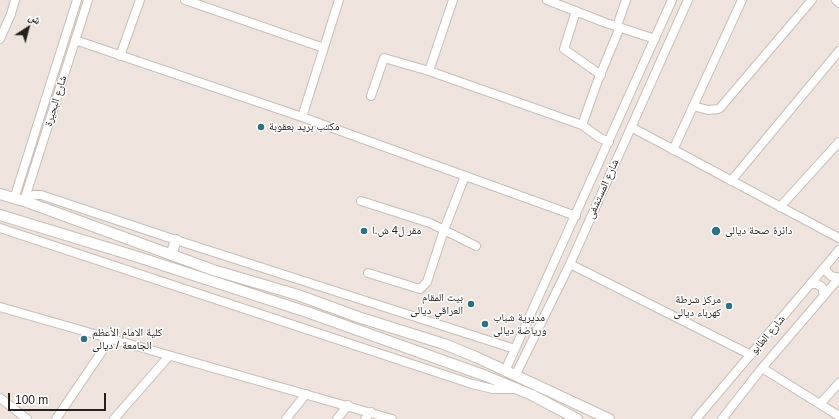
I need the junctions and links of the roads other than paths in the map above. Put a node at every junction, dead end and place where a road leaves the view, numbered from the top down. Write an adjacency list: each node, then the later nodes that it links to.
1 (14, 0): 18 (street)
2 (77, 0): 41 (street, شارع البحيرة)
3 (88, 0): 20 (street, شارع البحيرة)
4 (140, 0): 23 (street)
5 (185, 0): 21 (street)
6 (338, 0): 21 (street)
7 (453, 0): 24 (street)
8 (626, 0): 17 (street)
9 (672, 0): 19 (street, شارع المستشفى)
10 (688, 0): 27 (street, شارع المستشفى)
11 (742, 0): 29 (street)
12 (812, 0): 29 (street)
13 (836, 0): 15 (street)
14 (550, 1): 16 (street)
15 (839, 3)
16 (576, 11): 17 (street); 25 (street)
17 (618, 27): 19 (street); 25 (street)
18 (0, 39)
19 (655, 39): 26 (street, شارع المستشفى)
20 (75, 40): 23 (street); 41 (street, شارع البحيرة)
21 (324, 48): 30 (street)
22 (839, 51): 39 (street)
23 (120, 56): 30 (street)
24 (429, 72): 28 (street); 31 (street)
25 (600, 75): 31 (street)
26 (638, 77): 27 (street); 33 (street, شارع المستشفى)
27 (651, 82): 32 (street, شارع المستشفى)
28 (371, 96)
29 (693, 106): 37 (street)
30 (302, 117): 38 (street)
31 (582, 125): 35 (street)
32 (631, 127): 34 (street, شارع المستشفى); 37 (street)
33 (613, 132): 34 (street); 35 (street, شارع المستشفى)
34 (626, 139): 53 (street, شارع المستشفى)
35 (609, 142): 45 (street, شارع المستشفى)
36 (839, 142): 43 (street)
37 (673, 150): 39 (street)
38 (464, 176): 45 (street); 47 (street)
39 (732, 181): 43 (street)
40 (0, 194): 41 (main road)
41 (22, 201): 49 (street); 52 (main road)
42 (362, 201): 47 (street)
43 (780, 207): 48 (street)
44 (0, 214): 70 (main road)
45 (576, 216): 60 (street, شارع المستشفى)
46 (0, 228): 70 (street)
47 (444, 230): 50 (street); 55 (street)
48 (839, 238)
49 (176, 240): 52 (main road); 63 (street)
50 (476, 246)
51 (839, 250): 54 (street, شارع الطابو)
52 (171, 255): 67 (main road)
53 (570, 264): 61 (street, شارع المستشفى); 65 (street)
54 (825, 266): 56 (street); 57 (street, شارع الطابو)
55 (368, 273)
56 (839, 278): 58 (street, شارع الطابو)
57 (811, 284): 58 (street); 65 (street, شارع الطابو)
58 (824, 295): 66 (street, شارع الطابو)
59 (0, 307): 62 (street)
60 (528, 321): 61 (street); 63 (street, شارع المستشفى)
61 (539, 326): 68 (street, شارع المستشفى)
62 (110, 338): 64 (street); 78 (street)
63 (515, 349): 67 (street, شارع المستشفى)
64 (169, 356): 71 (street); 79 (street)
65 (751, 356): 85 (street, شارع الطابو)
66 (762, 368): 73 (street); 86 (street, شارع الطابو)
67 (505, 371): 68 (main road)
68 (515, 376): 84 (main road)
69 (839, 382): 73 (street)
70 (517, 389): 83 (main road)
71 (306, 394): 74 (street); 80 (street)
72 (0, 398): 77 (street)
73 (820, 404): 76 (street)
74 (348, 406): 75 (street); 81 (street)
75 (368, 416): 82 (street)
76 (839, 416)
77 (27, 419)
78 (56, 419)
79 (114, 419)
80 (286, 419)
81 (337, 419)
82 (392, 419)
83 (577, 419)
84 (609, 419)
85 (696, 419)
86 (722, 419)

